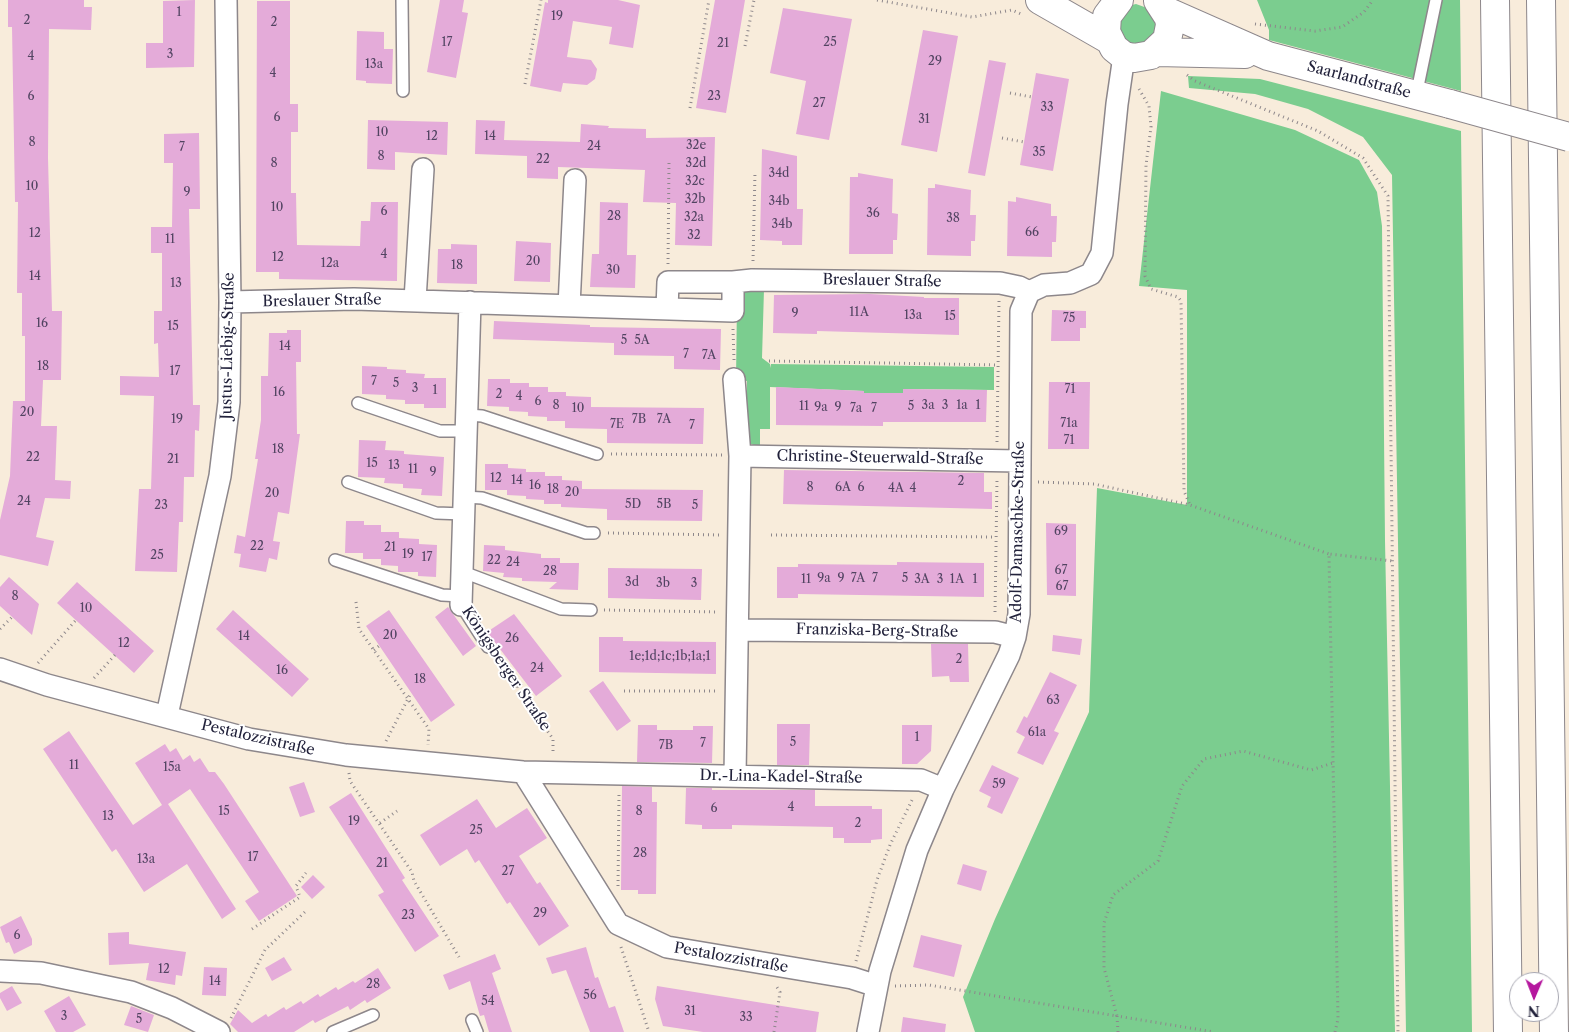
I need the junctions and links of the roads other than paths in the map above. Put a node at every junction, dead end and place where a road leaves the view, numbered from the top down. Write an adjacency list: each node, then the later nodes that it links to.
1 (226, 0): 20 (street, Justus-Liebig-Straße)
2 (402, 0): 12 (lane)
3 (1119, 0): 9 (main road)
4 (1436, 0): 13 (lane)
5 (1495, 0): 54 (main road)
6 (1541, 0): 55 (main road)
7 (1161, 5): 10 (main road); 11 (main road, Saarlandstraße)
8 (1032, 8): 9 (main road)
9 (1116, 48): 10 (main road, Saarlandstraße); 18 (street)
10 (1157, 52): 11 (main road, Saarlandstraße)
11 (1268, 56): 13 (main road, Saarlandstraße)
12 (403, 91)
13 (1416, 96): 14 (main road, Saarlandstraße, bridge)
14 (1569, 137)
15 (423, 169): 19 (street)
16 (575, 180): 22 (street)
17 (743, 281): 18 (street, Breslauer Straße); 23 (street, Breslauer Straße); 23 (street, Breslauer Straße)
18 (1029, 292): 29 (street, Adolf-Damaschke-Straße)
19 (415, 300): 20 (street, Breslauer Straße); 21 (street, Breslauer Straße)
20 (230, 302): 41 (street, Justus-Liebig-Straße)
21 (470, 302): 22 (street, Breslauer Straße); 26 (street, Königsberger Straße)
22 (569, 306): 23 (street, Breslauer Straße)
23 (667, 310)
24 (734, 379): 28 (street)
25 (358, 403): 26 (lane)
26 (466, 423): 27 (lane); 31 (street, Königsberger Straße)
27 (597, 454)
28 (740, 456): 29 (street, Christine-Steuerwald-Straße); 37 (street)
29 (1019, 471): 38 (street, Adolf-Damaschke-Straße)
30 (348, 482): 31 (lane)
31 (464, 506): 32 (lane); 34 (street, Königsberger Straße)
32 (594, 533)
33 (335, 560): 35 (lane, Königsberger Straße)
34 (462, 575): 35 (street, Königsberger Straße); 36 (lane)
35 (461, 601): 39 (lane, Königsberger Straße)
36 (591, 610)
37 (738, 621): 38 (street, Franziska-Berg-Straße); 44 (street)
38 (1015, 637): 45 (street, Adolf-Damaschke-Straße)
39 (488, 647)
40 (0, 669): 41 (street, Pestalozzistraße)
41 (167, 715): 42 (street, Pestalozzistraße)
42 (523, 772): 43 (street, Pestalozzistraße); 47 (street, Pestalozzistraße)
43 (618, 773): 44 (street, Dr.-Lina-Kadel-Straße)
44 (735, 776): 45 (street, Dr.-Lina-Kadel-Straße)
45 (943, 788): 47 (street, Adolf-Damaschke-Straße)
46 (0, 971): 50 (street)
47 (877, 986): 53 (street, Adolf-Damaschke-Straße)
48 (373, 1015): 51 (lane)
49 (472, 1020): 52 (lane)
50 (224, 1028)
51 (333, 1032)
52 (477, 1032)
53 (868, 1032)
54 (1508, 1032)
55 (1554, 1032)

